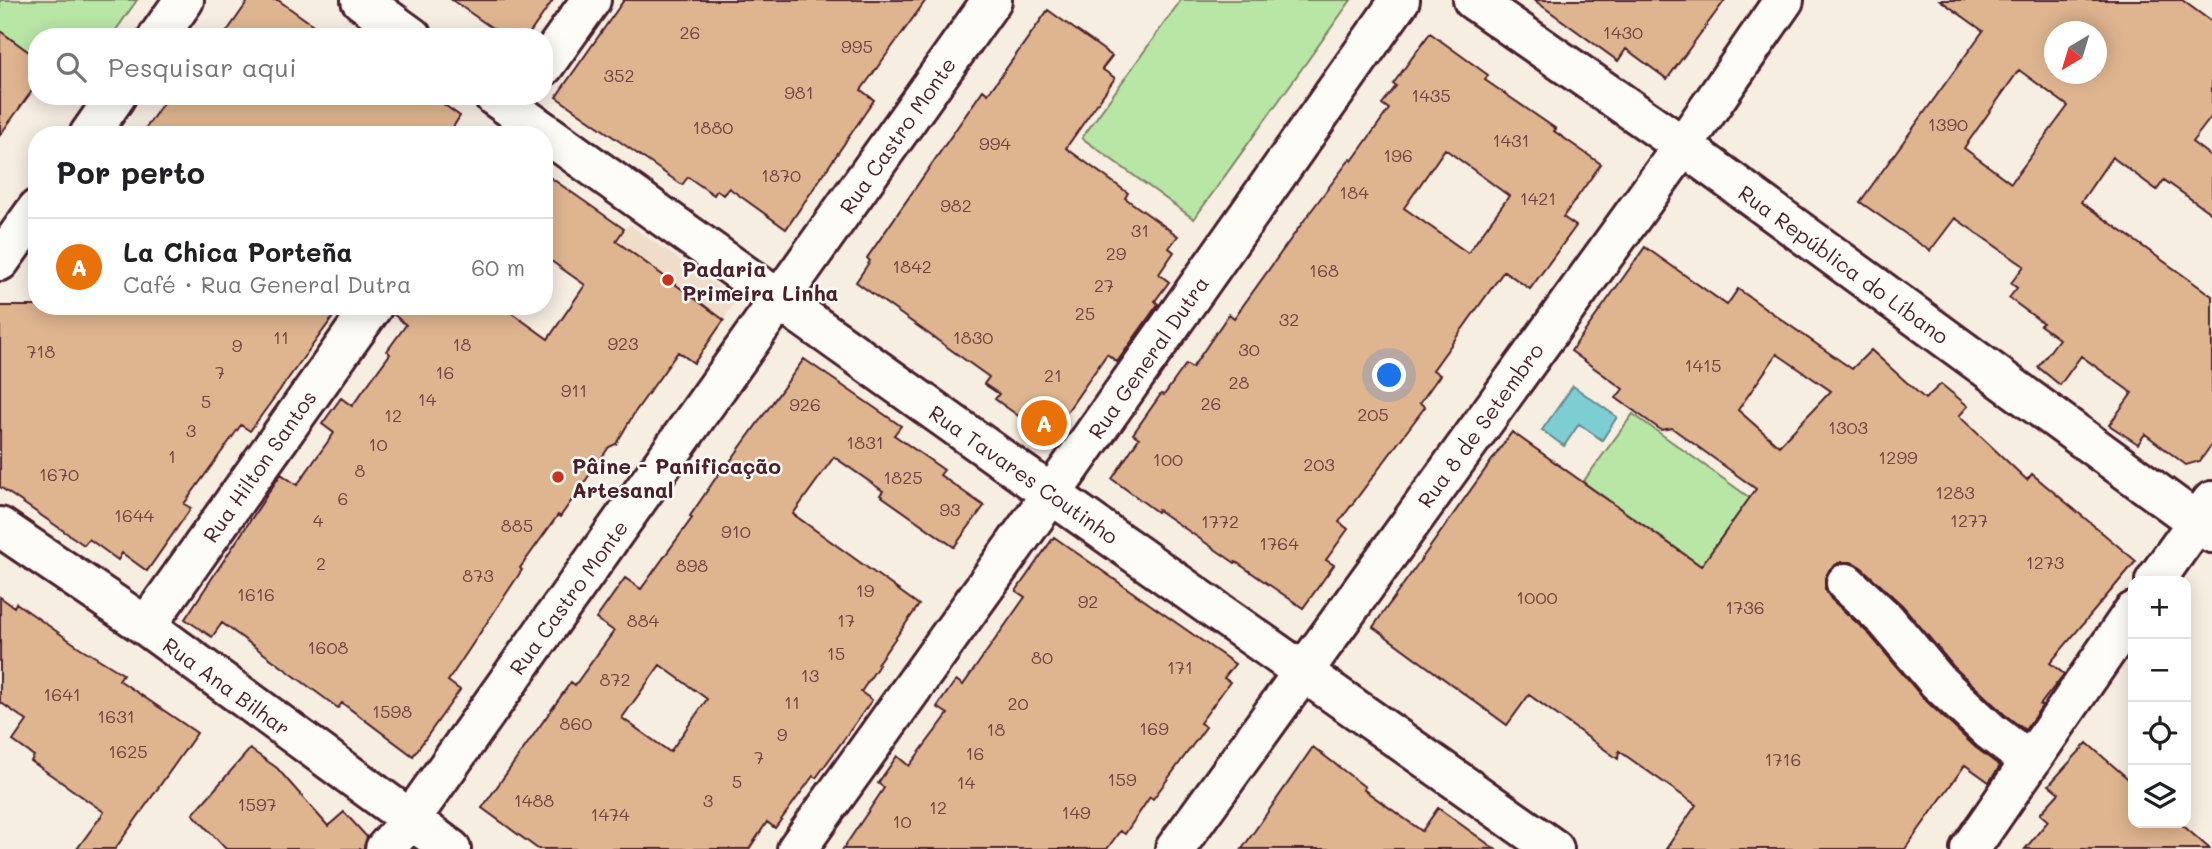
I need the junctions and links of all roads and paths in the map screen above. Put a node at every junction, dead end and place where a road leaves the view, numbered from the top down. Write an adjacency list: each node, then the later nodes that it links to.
1 (184, 0): 8 (street)
2 (361, 0): 9 (street)
3 (591, 0): 10 (street)
4 (992, 0): 19 (street, Rua Castro Monte)
5 (1400, 0): 21 (street, Rua General Dutra)
6 (1473, 0): 16 (street, Rua República do Líbano)
7 (1784, 0): 16 (street, Rua 8 de Setembro)
8 (164, 28)
9 (400, 28)
10 (553, 53)
11 (110, 105): 13 (street)
12 (506, 109): 14 (street, Rua Tavares Coutinho)
13 (95, 126)
14 (530, 126)
15 (553, 142): 19 (street, Rua Tavares Coutinho)
16 (1683, 146): 22 (street, Rua República do Líbano); 28 (street, Rua 8 de Setembro)
17 (28, 222): 18 (street)
18 (0, 261)
19 (780, 301): 21 (street, Rua Tavares Coutinho); 30 (street, Rua Castro Monte)
20 (367, 315): 27 (street, Rua Hilton Santos)
21 (1051, 494): 28 (street, Rua Tavares Coutinho); 33 (street, Rua General Dutra)
22 (2207, 519): 24 (street)
23 (0, 527): 27 (street, Rua Ana Bilhar)
24 (2159, 576)
25 (1846, 583): 29 (street)
26 (2128, 619): 29 (street)
27 (146, 626): 30 (street, Rua Ana Bilhar)
28 (1303, 670): 34 (street, Rua 8 de Setembro); 35 (street, Rua Tavares Coutinho)
29 (2029, 761): 36 (street)
30 (410, 820): 31 (street, Rua Castro Monte); 32 (street, Rua Ana Bilhar)
31 (385, 849)
32 (451, 849)
33 (797, 849)
34 (1175, 849)
35 (1554, 849)
36 (1970, 849)

